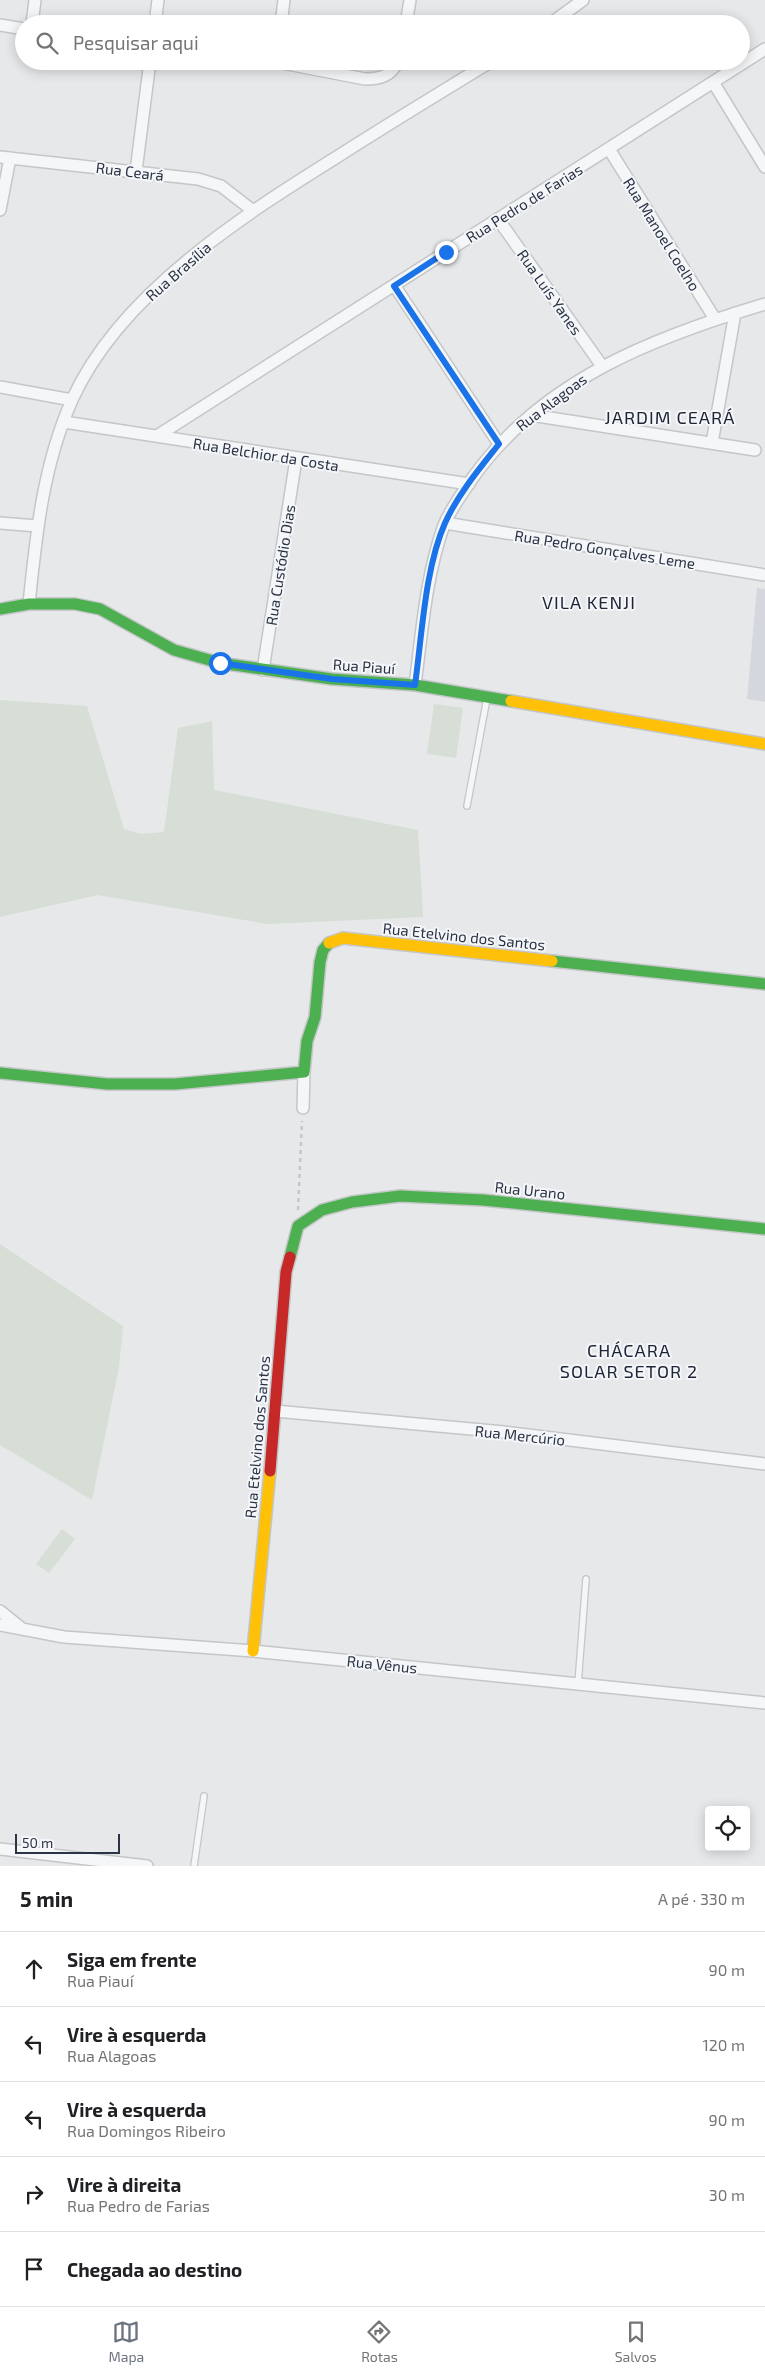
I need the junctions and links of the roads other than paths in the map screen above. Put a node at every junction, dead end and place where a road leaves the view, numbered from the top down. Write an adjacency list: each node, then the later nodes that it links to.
1 (35, 0): 6 (street)
2 (158, 0): 7 (street)
3 (284, 0): 8 (street)
4 (410, 0): 9 (street)
5 (583, 0): 10 (street)
6 (33, 15)
7 (156, 15)
8 (282, 15)
9 (408, 15)
10 (562, 15)
11 (0, 25): 12 (street)
12 (15, 28)
13 (765, 50): 14 (street, Rua Pedro de Farias)
14 (750, 59)
15 (149, 70): 24 (street)
16 (318, 70): 17 (street)
17 (394, 70)
18 (478, 70): 26 (street, Rua Brasília)
19 (733, 70): 20 (street, Rua Pedro de Farias)
20 (714, 82): 21 (street, Rua Pedro de Farias); 23 (street)
21 (609, 149): 27 (street, Rua Pedro de Farias); 31 (street, Rua Manoel Coelho)
22 (5, 158): 24 (street, Rua Ceará); 25 (street)
23 (765, 166)
24 (136, 171): 26 (street, Rua Ceará)
25 (0, 210)
26 (252, 210): 34 (street, Rua Brasília)
27 (498, 219): 28 (street, Rua Pedro de Farias); 32 (street, Rua Luís Yanes)
28 (394, 286): 37 (street, Rua Pedro de Farias); 39 (street)
29 (765, 304): 30 (street, Rua Alagoas)
30 (736, 313): 31 (street, Rua Alagoas); 38 (street)
31 (715, 319): 32 (street, Rua Alagoas)
32 (602, 366): 35 (street, Rua Alagoas)
33 (0, 387): 34 (street)
34 (72, 400): 36 (street, Rua Brasília)
35 (531, 414): 38 (street); 39 (street, Rua Alagoas)
36 (64, 422): 37 (street, Rua Belchior da Costa); 45 (street, Rua Brasília)
37 (157, 436): 41 (street, Rua Belchior da Costa)
38 (712, 443): 40 (street)
39 (499, 444): 42 (street, Rua Alagoas)
40 (755, 450)
41 (296, 459): 42 (street, Rua Belchior da Costa); 49 (street, Rua Custódio Dias)
42 (469, 484): 44 (street, Rua Alagoas)
43 (0, 523): 45 (street)
44 (445, 523): 46 (street, Rua Pedro Gonçalves Leme); 50 (street, Rua Alagoas)
45 (37, 526): 47 (street, Rua Brasília)
46 (765, 575)
47 (30, 604): 48 (street, Rua Piauí); 49 (street, Rua Piauí)
48 (0, 609)
49 (263, 670): 50 (street, Rua Piauí)
50 (415, 685): 51 (street, Rua Piauí)
51 (487, 698): 52 (street, Rua Piauí); 53 (lane)
52 (765, 744)
53 (467, 806)
54 (765, 984): 55 (street, Rua Etelvino dos Santos)
55 (304, 1072): 56 (street); 57 (street, Rua Etelvino dos Santos)
56 (0, 1073)
57 (303, 1108)
58 (298, 1226): 59 (street, Rua Urano); 60 (street, Rua Etelvino dos Santos)
59 (765, 1229)
60 (275, 1412): 61 (street, Rua Mercúrio); 66 (street, Rua Etelvino dos Santos)
61 (765, 1464)
62 (586, 1579): 67 (lane)
63 (0, 1611): 65 (street)
64 (0, 1625): 65 (street, Rua Vênus)
65 (22, 1630): 66 (street, Rua Vênus)
66 (253, 1651): 67 (street, Rua Vênus)
67 (578, 1684): 68 (street, Rua Vênus)
68 (765, 1703)
69 (204, 1796): 72 (lane)
70 (0, 1848): 71 (street)
71 (147, 1866)
72 (194, 1866)

